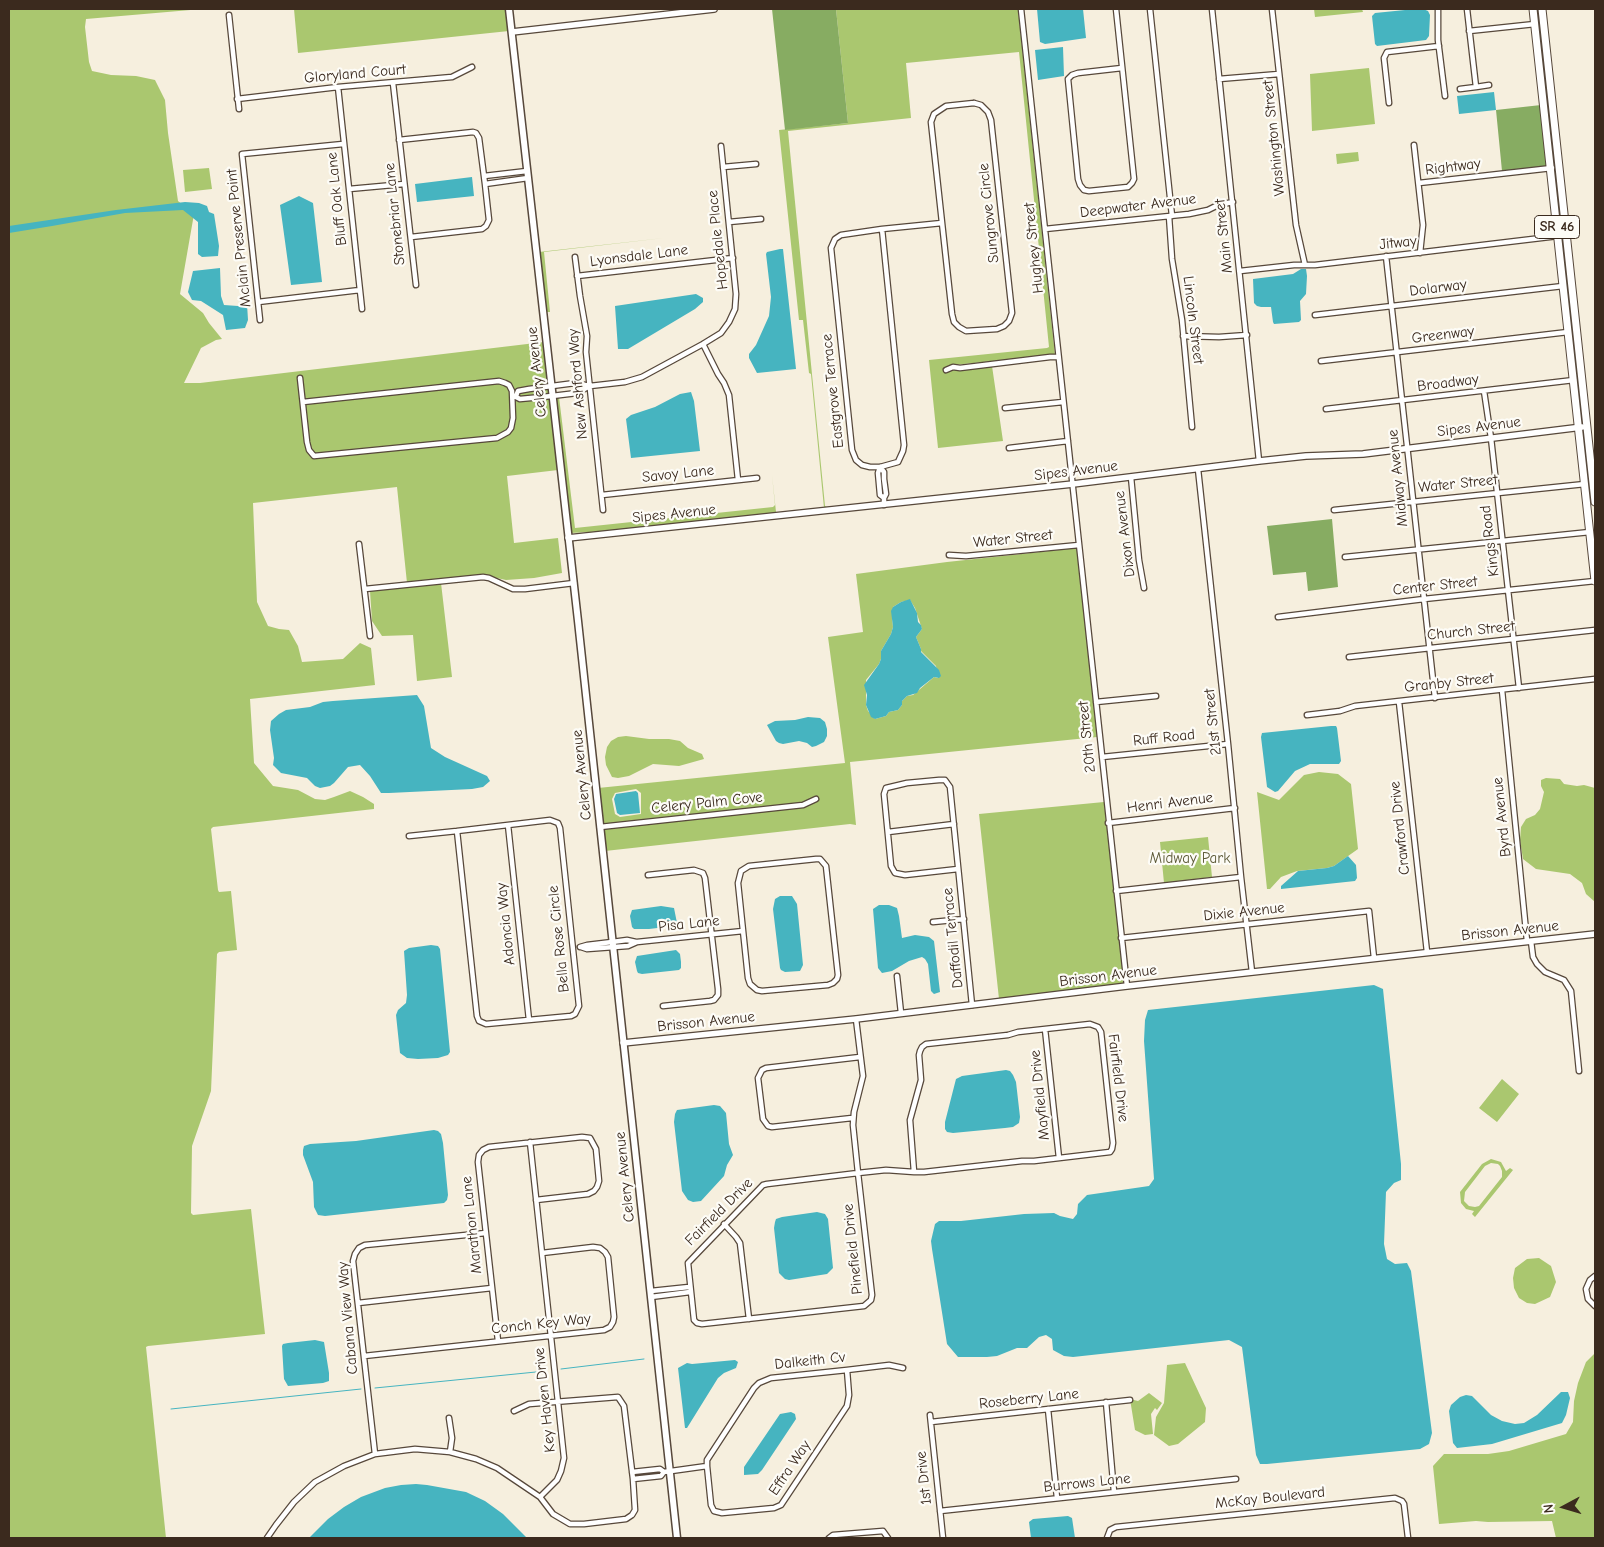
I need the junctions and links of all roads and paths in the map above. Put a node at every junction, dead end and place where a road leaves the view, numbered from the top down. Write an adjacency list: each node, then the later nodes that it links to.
1 (509, 9): 15 (main road, Celery Avenue)
2 (714, 9): 15 (street)
3 (1021, 9): 54 (street, Hughey Street)
4 (1116, 9): 18 (street)
5 (1150, 9): 49 (street, Lincoln Street)
6 (1212, 9): 20 (street, Main Street)
7 (1272, 9): 19 (street, Washington Street)
8 (1438, 9): 16 (street)
9 (1467, 9): 14 (street)
10 (1533, 9): 13 (main road, SR 46)
11 (1542, 9): 22 (main road, SR 46)
12 (230, 14): 28 (street)
13 (1535, 26): 14 (street); 22 (main road); 37 (main road, SR 46)
14 (1470, 31): 25 (street)
15 (512, 32): 39 (main road, Celery Avenue)
16 (1439, 46): 27 (street); 29 (street)
17 (472, 67): 21 (street, Gloryland Court)
18 (1122, 68): 18 (street)
19 (1279, 74): 20 (street); 61 (street, Washington Street)
20 (1219, 79): 48 (street, Main Street)
21 (393, 83): 24 (street, Gloryland Court); 31 (street, Stonebriar Lane)
22 (1550, 84): 38 (main road, SR 46)
23 (1489, 85): 25 (street)
24 (338, 87): 28 (street, Gloryland Court); 32 (street, Bluff Oak Lane)
25 (1476, 87): 26 (street)
26 (1460, 89)
27 (1445, 96)
28 (237, 99): 30 (street)
29 (1388, 103)
30 (238, 109)
31 (399, 140): 41 (street); 44 (street, Stonebriar Lane)
32 (344, 144): 47 (street, Bluff Oak Lane); 67 (street, Mclain Preserve Point)
33 (1414, 145): 46 (street)
34 (721, 146): 36 (street, Hopedale Place)
35 (756, 164): 36 (street)
36 (723, 167): 51 (street, Hopedale Place)
37 (1551, 168): 38 (street, Rightway); 46 (street, Rightway); 55 (main road, SR 46)
38 (1559, 168): 75 (main road, SR 46)
39 (527, 170): 40 (street); 42 (main road, Celery Avenue)
40 (505, 173): 41 (street); 43 (street)
41 (484, 176): 45 (street)
42 (528, 178): 43 (street); 85 (main road, Celery Avenue)
43 (506, 180): 45 (street)
44 (404, 184): 47 (street); 56 (street, Stonebriar Lane)
45 (485, 184): 56 (street)
46 (1419, 184): 57 (street, Rightway)
47 (349, 189): 66 (street, Bluff Oak Lane)
48 (1233, 202): 49 (street, Deepwater Avenue); 62 (street, Main Street)
49 (1171, 216): 54 (street, Deepwater Avenue); 74 (street, Lincoln Street)
50 (761, 219): 51 (street)
51 (729, 222): 60 (street, Hopedale Place)
52 (942, 223): 52 (street, Sungrove Circle); 53 (street, Eastgrove Terrace)
53 (882, 229): 105 (street); 105 (street, Eastgrove Terrace)
54 (1045, 230): 78 (street, Hughey Street)
55 (1558, 236): 57 (street, Jitway); 65 (main road, SR 46)
56 (410, 237): 64 (street, Stonebriar Lane)
57 (1420, 253): 58 (street, Jitway)
58 (1386, 256): 61 (street, Jitway); 68 (street, Midway Avenue)
59 (575, 257): 63 (street, New Ashford Way)
60 (733, 258): 63 (street, Lyonsdale Lane); 76 (street, Hopedale Place)
61 (1305, 265): 62 (street, Jitway)
62 (1240, 271): 73 (street, Main Street)
63 (578, 276): 86 (street, New Ashford Way)
64 (416, 285)
65 (1563, 286): 68 (street, Dolarway); 72 (main road, SR 46); 75 (main road)
66 (360, 290): 67 (street); 69 (street, Bluff Oak Lane)
67 (258, 302): 71 (street, Mclain Preserve Point)
68 (1392, 306): 70 (street, Dolarway); 77 (street, Midway Avenue)
69 (362, 309)
70 (1315, 316)
71 (260, 320)
72 (1568, 332): 77 (street, Greenway); 81 (main road, SR 46)
73 (1247, 335): 74 (street); 104 (street, Main Street)
74 (1183, 336): 98 (street, Lincoln Street)
75 (1578, 342): 80 (main road, SR 46)
76 (704, 344): 86 (street, Hopedale Place); 109 (street)
77 (1397, 353): 79 (street, Greenway); 92 (street, Midway Avenue)
78 (1058, 357): 82 (street); 94 (street, Hughey Street)
79 (1321, 361)
80 (1580, 362): 81 (main road); 97 (main road, SR 46)
81 (1572, 363): 84 (main road, SR 46)
82 (946, 370)
83 (300, 378): 93 (street)
84 (1574, 380): 88 (street, Broadway); 99 (main road, SR 46)
85 (551, 386): 86 (street, Hopedale Place); 87 (street, Hopedale Place); 90 (main road, Celery Avenue)
86 (590, 386): 90 (street, Hopedale Place); 113 (street, New Ashford Way)
87 (530, 389): 89 (street, Hopedale Place); 91 (street)
88 (1484, 391): 92 (street, Broadway); 100 (street, Kings Road)
89 (514, 396): 91 (street, Hopedale Place); 93 (street); 93 (street)
90 (552, 396): 91 (street, Hopedale Place); 120 (main road, Celery Avenue)
91 (530, 398)
92 (1402, 401): 96 (street, Broadway); 103 (street, Midway Avenue)
93 (303, 402)
94 (1063, 402): 95 (street); 101 (street, Hughey Street)
95 (1005, 408)
96 (1326, 409)
97 (1587, 426): 99 (street, Sipes Avenue); 116 (main road, SR 46)
98 (1192, 427)
99 (1579, 427): 100 (street, Sipes Avenue); 111 (main road, SR 46)
100 (1491, 438): 103 (street, Sipes Avenue); 112 (street, Kings Road)
101 (1068, 442): 102 (street); 110 (street, Hughey Street)
102 (1009, 448)
103 (1407, 448): 104 (street, Sipes Avenue); 115 (street, Midway Avenue)
104 (1259, 461): 106 (street, Sipes Avenue)
105 (880, 467): 114 (street)
106 (1198, 468): 107 (street, Sipes Avenue); 147 (street, 21st Street)
107 (1131, 477): 110 (street, Sipes Avenue); 129 (street, Dixon Avenue)
108 (757, 478): 109 (street, Savoy Lane)
109 (738, 480): 113 (street, Savoy Lane)
110 (1073, 484): 114 (street, Sipes Avenue); 123 (street, 20th Street)
111 (1585, 484): 112 (street, Water Street); 119 (main road, SR 46)
112 (1497, 493): 115 (street, Water Street); 121 (street, Kings Road)
113 (602, 496): 117 (street, New Ashford Way)
114 (884, 501): 120 (street, Sipes Avenue)
115 (1413, 502): 118 (street, Water Street); 124 (street, Midway Avenue)
116 (1595, 502)
117 (603, 510)
118 (1334, 510)
119 (1593, 535): 121 (street); 127 (main road, SR 46)
120 (568, 538): 128 (main road, Celery Avenue)
121 (1503, 542): 124 (street); 131 (street, Kings Road)
122 (359, 544): 130 (street)
123 (1079, 545): 125 (street, Water Street); 144 (street, 20th Street)
124 (1418, 550): 126 (street); 132 (street, Midway Avenue)
125 (949, 555)
126 (1345, 557)
127 (1595, 581): 131 (street, Center Street)
128 (574, 583): 130 (street); 154 (main road, Celery Avenue)
129 (1144, 588)
130 (365, 590): 135 (street)
131 (1509, 590): 132 (street, Center Street); 136 (street, Kings Road)
132 (1424, 599): 133 (street, Center Street); 137 (street, Midway Avenue)
133 (1278, 618)
134 (1595, 630): 136 (street, Church Street)
135 (370, 636)
136 (1514, 639): 137 (street, Church Street); 140 (street, Kings Road)
137 (1430, 648): 138 (street, Church Street); 143 (street, Midway Avenue)
138 (1349, 657)
139 (1595, 679): 140 (street, Granby Street)
140 (1519, 688): 141 (street, Granby Street)
141 (1502, 690): 143 (street, Granby Street); 169 (street, Byrd Avenue)
142 (1156, 696): 144 (street)
143 (1435, 698): 145 (street, Granby Street)
144 (1096, 702): 148 (street, 20th Street)
145 (1399, 702): 146 (street, Granby Street); 172 (street, Crawford Drive)
146 (1307, 715)
147 (1228, 744): 148 (street, Ruff Road); 150 (street, 21st Street)
148 (1102, 757): 151 (street, 20th Street)
149 (816, 799): 154 (street, Celery Palm Cove)
150 (1235, 808): 151 (street, Henri Avenue); 160 (street, 21st Street)
151 (1108, 823): 161 (street, 20th Street)
152 (954, 824): 156 (street); 156 (street, Daffodil Terrace); 158 (street, Daffodil Terrace)
153 (508, 825): 155 (street, Bella Rose Circle); 171 (street, Bella Rose Circle); 181 (street, Adoncia Way)
154 (600, 827): 170 (main road, Celery Avenue)
155 (457, 830): 157 (street, Bella Rose Circle); 181 (street, Bella Rose Circle)
156 (888, 832): 158 (street, Daffodil Terrace)
157 (408, 836)
158 (958, 869): 162 (street, Daffodil Terrace)
159 (648, 875): 166 (street)
160 (1241, 877): 161 (street); 164 (street, 21st Street)
161 (1116, 891): 168 (street, 20th Street)
162 (964, 919): 163 (street); 177 (street, Daffodil Terrace)
163 (933, 922)
164 (1247, 924): 168 (street, Dixie Avenue); 173 (street, Dixie Avenue); 174 (street, 21st Street)
165 (743, 931): 165 (street); 166 (street, Pisa Lane)
166 (712, 934): 170 (street, Pisa Lane); 178 (street)
167 (1595, 934): 169 (street, Brisson Avenue)
168 (1121, 938): 176 (street, 20th Street)
169 (1529, 941): 172 (street, Brisson Avenue); 185 (street, Byrd Avenue)
170 (612, 944): 171 (street, Pisa Lane); 183 (main road, Celery Avenue)
171 (573, 948): 181 (street, Bella Rose Circle)
172 (1427, 952): 173 (street, Brisson Avenue)
173 (1374, 958): 174 (street, Brisson Avenue)
174 (1252, 972): 176 (street, Brisson Avenue)
175 (897, 976): 179 (street)
176 (1126, 986): 177 (street, Brisson Avenue)
177 (972, 1004): 179 (street, Brisson Avenue)
178 (663, 1006)
179 (901, 1013): 180 (street, Brisson Avenue)
180 (856, 1019): 183 (street, Brisson Avenue); 184 (street, Pinefield Drive)
181 (529, 1020)
182 (1045, 1029): 188 (street, Mayfield Drive); 188 (street, Fairfield Drive); 189 (street, Fairfield Drive)
183 (623, 1042): 198 (main road, Celery Avenue)
184 (860, 1057): 186 (street, Pinefield Drive); 186 (street)
185 (1579, 1071)
186 (852, 1118): 190 (street, Pinefield Drive)
187 (530, 1142): 191 (street, Key Haven Drive); 191 (street, Marathon Lane); 193 (street, Marathon Lane)
188 (1059, 1158): 189 (street, Fairfield Drive)
189 (914, 1172): 190 (street, Fairfield Drive)
190 (858, 1173): 192 (street, Fairfield Drive); 201 (street, Pinefield Drive)
191 (536, 1200): 194 (street, Key Haven Drive)
192 (724, 1224): 197 (street, Fairfield Drive); 201 (street)
193 (486, 1233): 196 (street, Marathon Lane); 199 (street, Cabana View Way)
194 (542, 1253): 202 (street, Key Haven Drive); 202 (street, Conch Key Way)
195 (1595, 1276): 200 (street)
196 (492, 1288): 199 (street); 203 (street, Marathon Lane)
197 (690, 1289): 198 (street); 201 (street, Pinefield Drive)
198 (651, 1294): 219 (main road, Celery Avenue)
199 (358, 1302): 204 (street, Cabana View Way)
200 (1595, 1306)
201 (749, 1319)
202 (551, 1335): 203 (street, Conch Key Way); 208 (street, Key Haven Drive)
203 (498, 1341): 204 (street, Conch Key Way)
204 (364, 1356): 216 (street, Cabana View Way)
205 (903, 1368): 206 (street, Dalkeith Cv)
206 (847, 1370): 217 (street, Dalkeith Cv); 217 (street, Effra Way)
207 (1130, 1400): 209 (street, Roseberry Lane)
208 (558, 1401): 211 (street); 218 (street); 223 (street, Key Haven Drive)
209 (1106, 1402): 210 (street, Roseberry Lane); 222 (street)
210 (1048, 1409): 214 (street, Roseberry Lane); 224 (street)
211 (514, 1411)
212 (930, 1415): 214 (street, 1st Drive)
213 (449, 1418): 215 (street)
214 (931, 1422): 225 (street, 1st Drive)
215 (450, 1452): 216 (street); 223 (street)
216 (375, 1454): 226 (street)
217 (707, 1466): 219 (street)
218 (632, 1472): 219 (street); 221 (street)
219 (667, 1472): 221 (street); 227 (main road, Celery Avenue)
220 (1236, 1479): 222 (street, Burrows Lane)
221 (633, 1480): 223 (street)
222 (1114, 1492): 224 (street, Burrows Lane)
223 (540, 1498)
224 (1056, 1498): 225 (street, Burrows Lane)
225 (940, 1511): 230 (street, 1st Drive)
226 (267, 1538)
227 (677, 1538)
228 (829, 1538): 229 (street)
229 (888, 1538)
230 (943, 1538)
231 (1107, 1538): 232 (street, McKay Boulevard)
232 (1408, 1538)

